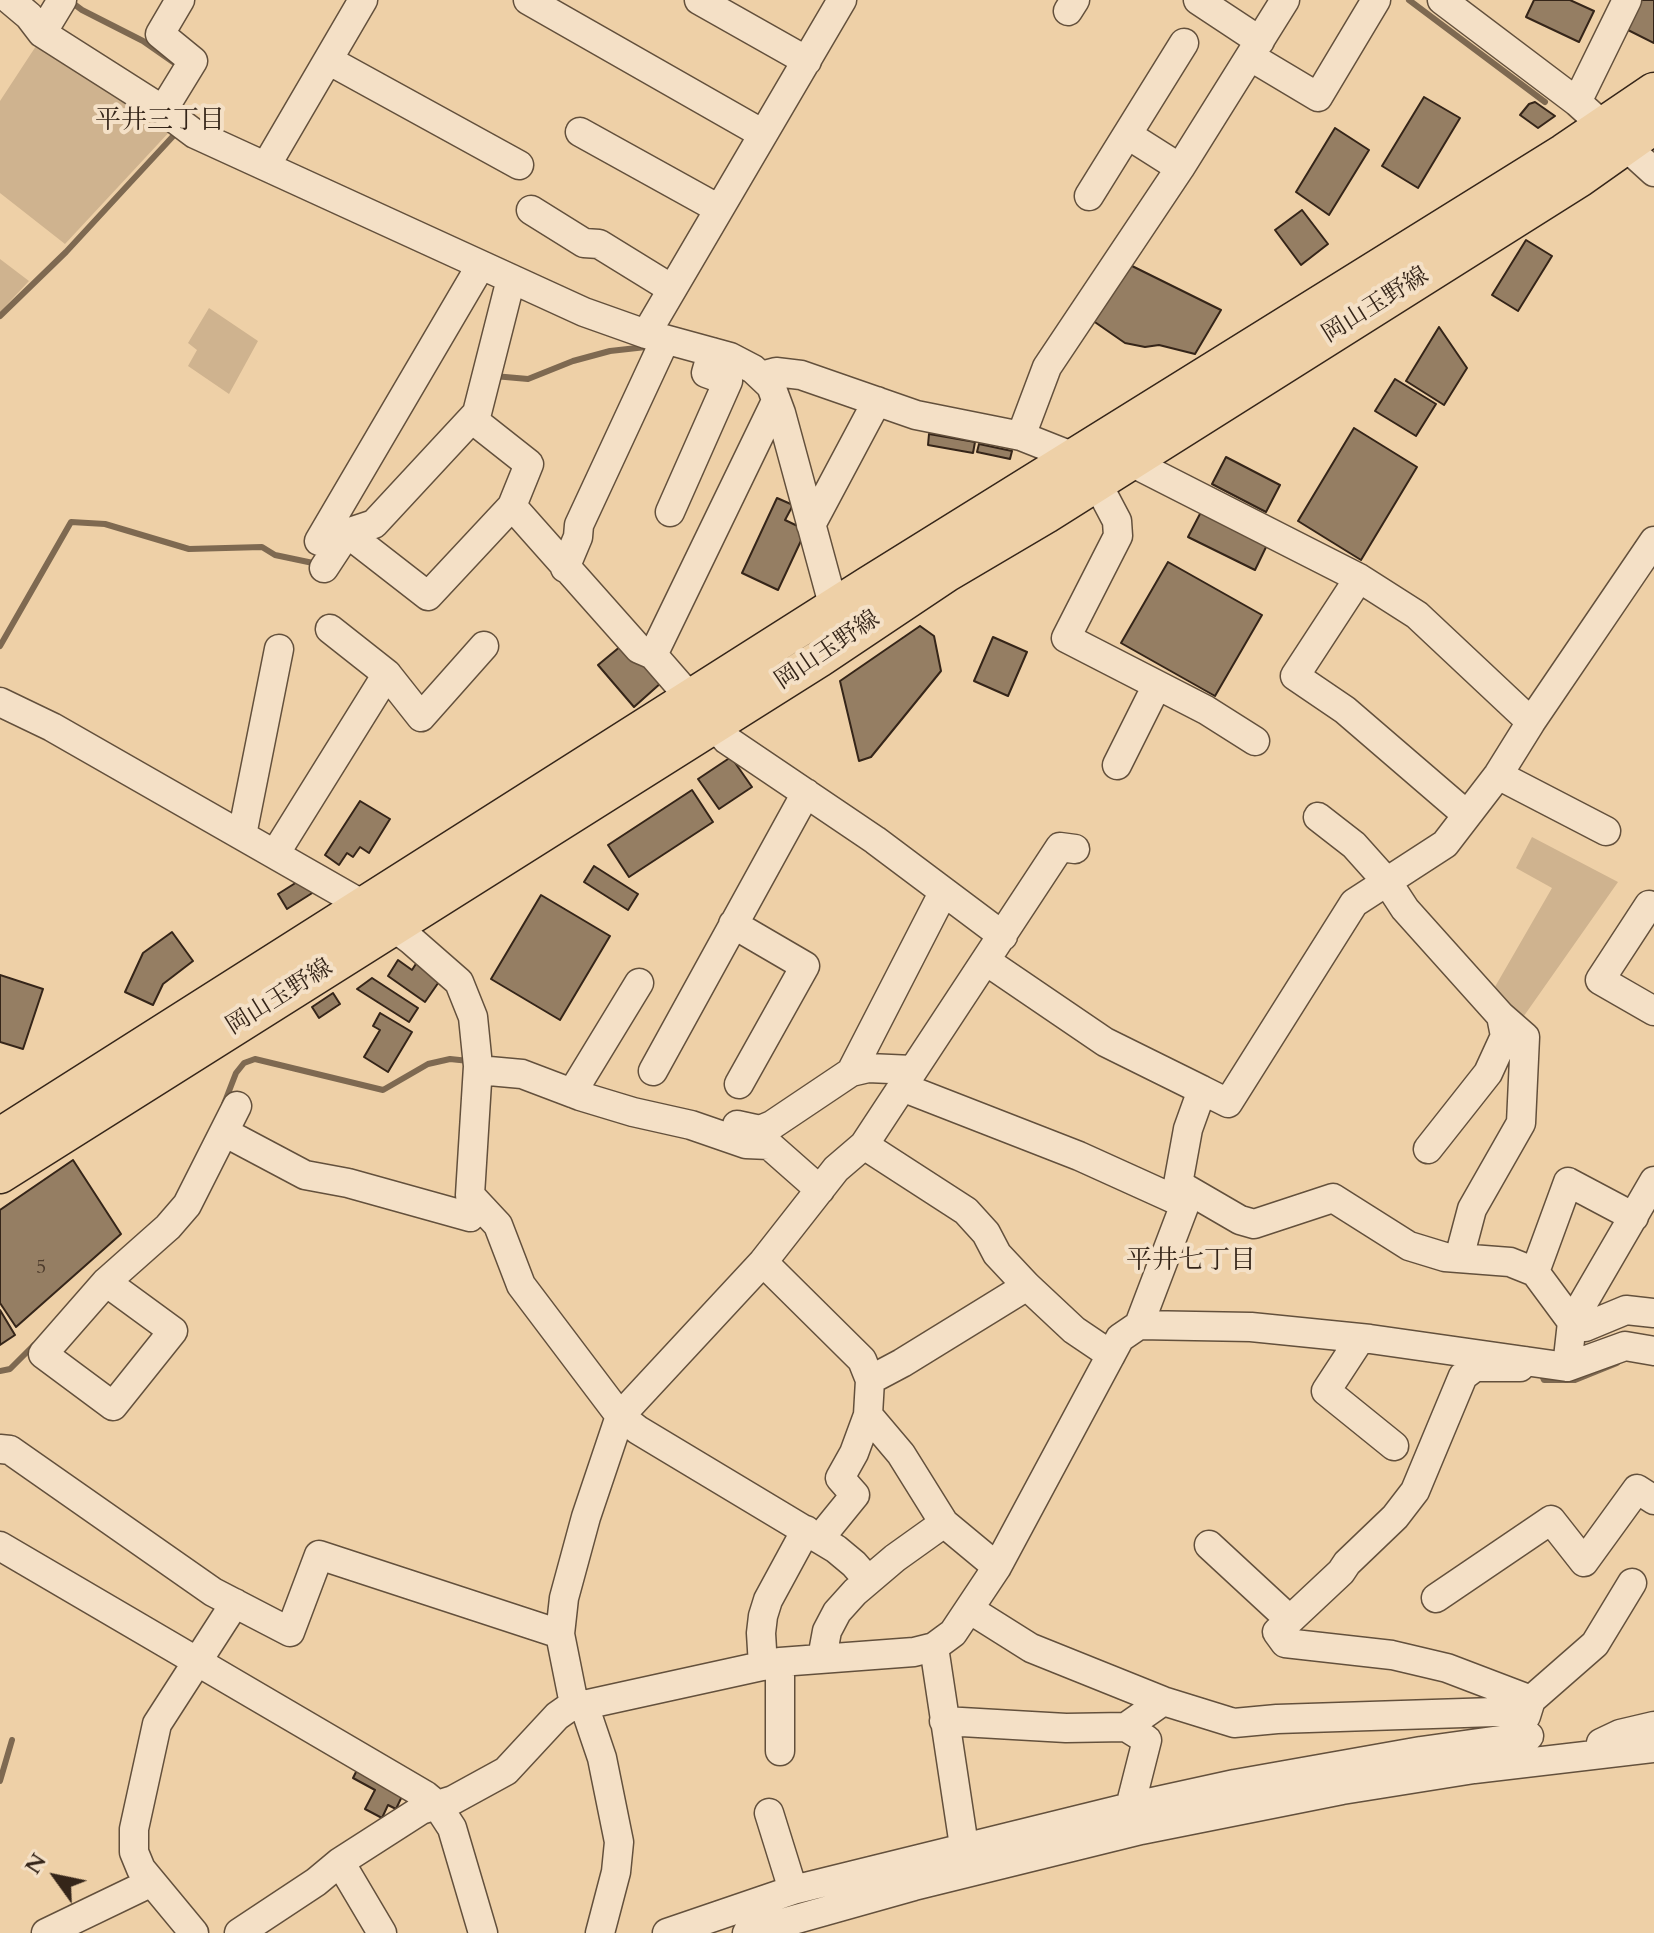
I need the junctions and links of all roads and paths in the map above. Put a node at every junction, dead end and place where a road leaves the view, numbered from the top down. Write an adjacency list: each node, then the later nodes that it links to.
1 (10, 0): 13 (street)
2 (62, 0): 13 (street)
3 (180, 0): 19 (street)
4 (363, 0): 16 (street)
5 (528, 0): 22 (street)
6 (699, 0): 17 (street)
7 (842, 0): 17 (street)
8 (1198, 0): 14 (street)
9 (1285, 0): 14 (street)
10 (1376, 0): 14 (street)
11 (1627, 0): 24 (street)
12 (1458, 5): 24 (street)
13 (42, 33): 19 (street)
14 (1254, 42): 26 (street)
15 (1184, 43): 23 (street)
16 (328, 60): 25 (street); 27 (street)
17 (807, 61): 22 (street)
18 (1654, 91): 24 (main road, 岡山玉野線)
19 (163, 110): 27 (street)
20 (1654, 126): 24 (main road, 岡山玉野線)
21 (580, 132): 29 (street)
22 (763, 134): 29 (street)
23 (1128, 135): 26 (street); 28 (street)
24 (1621, 142): 41 (main road, 岡山玉野線); 42 (main road, 岡山玉野線)
25 (519, 165)
26 (1175, 165): 40 (street)
27 (266, 166): 31 (street)
28 (1089, 196)
29 (719, 209): 33 (street)
30 (531, 210): 33 (street)
31 (481, 265): 32 (street); 46 (street)
32 (511, 279): 34 (street); 39 (street)
33 (672, 289): 34 (street)
34 (657, 341): 35 (street); 48 (street)
35 (710, 359): 36 (street); 44 (street)
36 (761, 376): 37 (street); 38 (street)
37 (776, 401): 45 (street); 55 (street)
38 (873, 407): 40 (street); 45 (street)
39 (472, 419): 43 (street); 46 (street)
40 (1021, 436): 42 (street)
41 (1129, 461): 42 (main road, 岡山玉野線); 49 (street)
42 (1085, 470): 50 (main road, 岡山玉野線); 52 (main road, 岡山玉野線); 57 (street)
43 (512, 506): 46 (street); 48 (street)
44 (670, 512)
45 (811, 525): 50 (street)
46 (347, 533)
47 (1654, 541): 60 (street)
48 (565, 568): 55 (street)
49 (1359, 578): 60 (street); 65 (street)
50 (834, 608): 52 (street); 59 (main road, 岡山玉野線)
51 (330, 629): 56 (street)
52 (840, 644): 59 (main road, 岡山玉野線)
53 (484, 646): 56 (street)
54 (279, 649): 68 (street)
55 (653, 655): 59 (street)
56 (387, 674): 70 (street)
57 (1157, 685): 61 (street); 62 (street)
58 (0, 702): 68 (street)
59 (703, 711): 64 (street); 74 (main road, 岡山玉野線)
60 (1531, 722): 63 (street)
61 (1255, 741)
62 (1117, 765)
63 (1498, 775): 65 (street); 67 (street)
64 (806, 793): 72 (street); 75 (street)
65 (1467, 815): 71 (street)
66 (1318, 817): 71 (street)
67 (1606, 831)
68 (242, 835): 70 (street)
69 (1075, 849): 76 (street)
70 (275, 854): 74 (street)
71 (1388, 883): 80 (street); 86 (street)
72 (943, 893): 76 (street); 82 (street)
73 (1654, 908): 79 (street)
74 (379, 916): 81 (street); 90 (main road, 岡山玉野線); 93 (main road, 岡山玉野線)
75 (733, 924): 84 (street); 88 (street)
76 (1003, 936): 77 (street)
77 (986, 961): 83 (street); 86 (street)
78 (639, 983): 85 (street)
79 (1654, 1011)
80 (1501, 1016): 92 (street); 99 (street)
81 (478, 1062): 85 (street); 97 (street)
82 (851, 1072): 83 (street); 88 (street)
83 (907, 1079): 91 (street); 96 (street)
84 (739, 1084)
85 (577, 1085): 88 (street)
86 (1202, 1090): 96 (street)
87 (237, 1106): 89 (street)
88 (687, 1116): 95 (street)
89 (224, 1132): 97 (street); 102 (street)
90 (0, 1136)
91 (864, 1145): 95 (street); 103 (street)
92 (1428, 1149)
93 (0, 1175)
94 (1654, 1181): 98 (street)
95 (820, 1190): 100 (street)
96 (1182, 1194): 99 (street); 106 (street)
97 (480, 1206): 114 (street)
98 (1634, 1217): 101 (street); 105 (street)
99 (1459, 1258): 101 (street)
100 (763, 1262): 112 (street); 114 (street)
101 (1535, 1272): 105 (street)
102 (106, 1282): 102 (street)
103 (1027, 1286): 109 (street); 112 (street)
104 (1654, 1313): 105 (street)
105 (1572, 1322): 111 (street)
106 (1139, 1325): 107 (street); 109 (street)
107 (1360, 1339): 110 (street); 115 (street)
108 (1654, 1351): 111 (street)
109 (1111, 1355): 122 (street)
110 (1525, 1361): 111 (street); 128 (street)
111 (1567, 1367)
112 (870, 1380): 113 (street)
113 (868, 1415): 118 (street); 119 (street)
114 (620, 1416): 119 (street); 129 (street)
115 (1394, 1446)
116 (0, 1449): 126 (street)
117 (1654, 1500): 125 (street)
118 (944, 1523): 122 (street); 123 (street)
119 (813, 1534): 123 (street); 133 (street)
120 (1209, 1545): 128 (street)
121 (0, 1546): 132 (street)
122 (997, 1567): 127 (street)
123 (868, 1580): 131 (street)
124 (1632, 1583): 136 (street)
125 (1436, 1598)
126 (235, 1603): 129 (street); 132 (street)
127 (969, 1609): 130 (street); 134 (street)
128 (1289, 1619): 136 (street)
129 (560, 1634): 135 (street)
130 (934, 1647): 131 (street); 137 (street)
131 (822, 1658): 133 (street)
132 (198, 1661): 144 (street); 149 (street)
133 (772, 1664): 135 (street); 141 (street)
134 (1163, 1701): 136 (street); 139 (street)
135 (579, 1704): 144 (street); 157 (street)
136 (1528, 1716): 143 (street); 145 (street)
137 (944, 1721): 139 (street); 147 (street)
138 (1654, 1726): 142 (street)
139 (1126, 1727): 145 (street)
140 (1654, 1748): 142 (street)
141 (780, 1751)
142 (1567, 1758): 143 (street)
143 (1474, 1769): 150 (street)
144 (437, 1805): 148 (street); 156 (street)
145 (1130, 1807): 147 (street)
146 (769, 1813): 151 (street)
147 (960, 1847): 150 (street); 151 (street)
148 (340, 1862): 154 (street); 155 (street)
149 (150, 1883): 152 (street); 153 (street)
150 (914, 1886): 159 (street)
151 (793, 1890): 158 (street)
152 (46, 1933)
153 (194, 1933)
154 (239, 1933)
155 (382, 1933)
156 (483, 1933)
157 (600, 1933)
158 (667, 1933)
159 (747, 1933)

